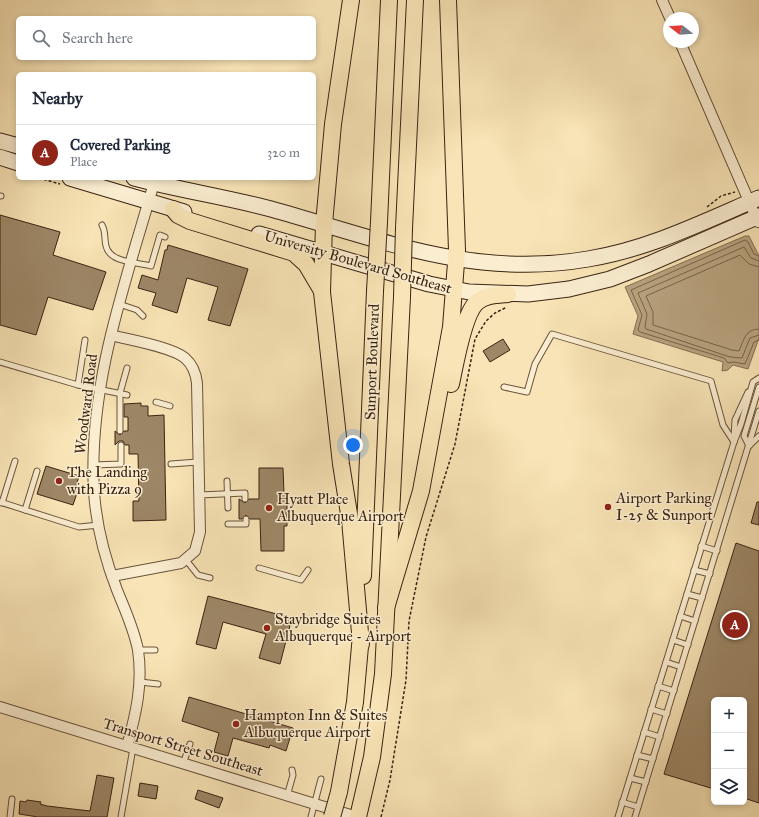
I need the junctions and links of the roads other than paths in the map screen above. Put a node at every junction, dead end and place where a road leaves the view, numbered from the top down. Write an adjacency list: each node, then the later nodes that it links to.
1 (351, 0): 19 (main road)
2 (389, 0): 81 (main road, Sunport Boulevard, bridge)
3 (415, 0): 77 (main road, Sunport Boulevard, bridge)
4 (448, 0): 23 (main road)
5 (662, 0): 6 (street)
6 (667, 12)
7 (683, 48): 15 (street)
8 (0, 141): 9 (main road)
9 (16, 145)
10 (0, 157): 11 (main road)
11 (16, 162)
12 (77, 180): 16 (main road, University Boulevard Southeast)
13 (142, 180): 14 (main road, University Boulevard Southeast)
14 (154, 183): 16 (street, Woodward Road); 19 (main road, University Boulevard Southeast)
15 (754, 200): 18 (street); 23 (main road, University Boulevard Southeast)
16 (149, 202): 17 (main road, University Boulevard Southeast); 24 (street, Woodward Road)
17 (173, 209): 22 (main road, University Boulevard Southeast); 26 (main road)
18 (758, 219): 27 (main road, University Boulevard Southeast)
19 (324, 224): 22 (main road); 23 (main road, University Boulevard Southeast)
20 (102, 225): 24 (lane)
21 (165, 237): 24 (lane)
22 (324, 252): 25 (main road, University Boulevard Southeast); 26 (main road)
23 (456, 260): 25 (main road)
24 (132, 261): 28 (street, Woodward Road)
25 (454, 289): 27 (main road, University Boulevard Southeast); 56 (main road)
26 (322, 292): 81 (main road)
27 (508, 300): 56 (main road)
28 (119, 304): 29 (lane); 30 (street, Woodward Road)
29 (143, 316)
30 (111, 335): 38 (street, Woodward Road); 51 (street)
31 (85, 340): 35 (lane)
32 (0, 362): 35 (lane)
33 (127, 368): 39 (lane)
34 (759, 378): 46 (lane)
35 (78, 385): 38 (lane)
36 (504, 387): 46 (lane)
37 (759, 387): 49 (lane)
38 (99, 389): 39 (lane); 53 (street, Woodward Road)
39 (120, 393): 40 (lane); 44 (lane)
40 (126, 395)
41 (156, 402): 42 (lane)
42 (170, 406)
43 (759, 412): 49 (lane)
44 (120, 431)
45 (759, 436): 49 (lane)
46 (734, 442): 66 (lane)
47 (759, 442): 49 (lane)
48 (121, 445): 53 (lane)
49 (749, 446): 67 (lane)
50 (15, 461): 60 (lane)
51 (198, 462): 52 (lane); 58 (street)
52 (171, 464)
53 (93, 466): 65 (street, Woodward Road)
54 (36, 471): 62 (lane)
55 (227, 481): 57 (lane)
56 (421, 491): 77 (main road)
57 (228, 494): 58 (lane); 59 (lane); 61 (lane)
58 (199, 495): 68 (street)
59 (245, 499)
60 (1, 502): 62 (lane)
61 (228, 508)
62 (25, 510): 65 (lane)
63 (246, 519): 64 (lane)
64 (228, 524)
65 (99, 525): 73 (street, Woodward Road)
66 (701, 546): 67 (lane); 71 (lane)
67 (717, 551): 72 (lane)
68 (186, 560): 73 (street); 74 (lane)
69 (259, 568): 70 (lane)
70 (308, 570)
71 (694, 570): 72 (lane); 75 (lane)
72 (710, 574): 76 (lane)
73 (112, 576): 83 (street, Woodward Road)
74 (210, 578)
75 (687, 594): 76 (lane); 78 (lane)
76 (702, 598): 79 (lane)
77 (386, 608): 114 (main road, Sunport Boulevard)
78 (680, 616): 79 (lane); 80 (lane)
79 (695, 621): 82 (lane)
80 (673, 640): 82 (lane); 85 (lane)
81 (361, 644): 113 (main road, Sunport Boulevard, bridge)
82 (688, 644): 86 (lane)
83 (138, 650): 84 (lane); 87 (street, Woodward Road)
84 (155, 650)
85 (666, 662): 86 (lane); 89 (lane)
86 (681, 667): 90 (lane)
87 (140, 682): 88 (lane); 97 (street, Woodward Road)
88 (158, 684)
89 (658, 686): 90 (lane); 92 (lane)
90 (674, 691): 93 (lane)
91 (0, 707): 97 (street, Transport Street Southeast)
92 (651, 709): 93 (lane); 94 (lane)
93 (667, 714): 95 (lane)
94 (644, 732): 95 (lane); 98 (lane)
95 (660, 737): 99 (lane)
96 (190, 744): 100 (lane)
97 (130, 747): 100 (street, Transport Street Southeast); 111 (lane)
98 (637, 755): 99 (lane); 102 (lane)
99 (653, 759): 104 (lane)
100 (183, 764): 105 (street, Transport Street Southeast)
101 (292, 770): 105 (lane)
102 (630, 778): 104 (lane); 107 (lane)
103 (321, 779): 108 (lane)
104 (646, 782): 109 (lane)
105 (287, 796): 108 (street, Transport Street Southeast)
106 (12, 799): 110 (lane)
107 (622, 802): 109 (lane); 115 (lane)
108 (315, 804): 112 (lane); 114 (street, Transport Street Southeast)
109 (638, 807): 116 (lane)
110 (10, 817)
111 (121, 817)
112 (311, 817)
113 (332, 817)
114 (357, 817)
115 (618, 817)
116 (635, 817)

